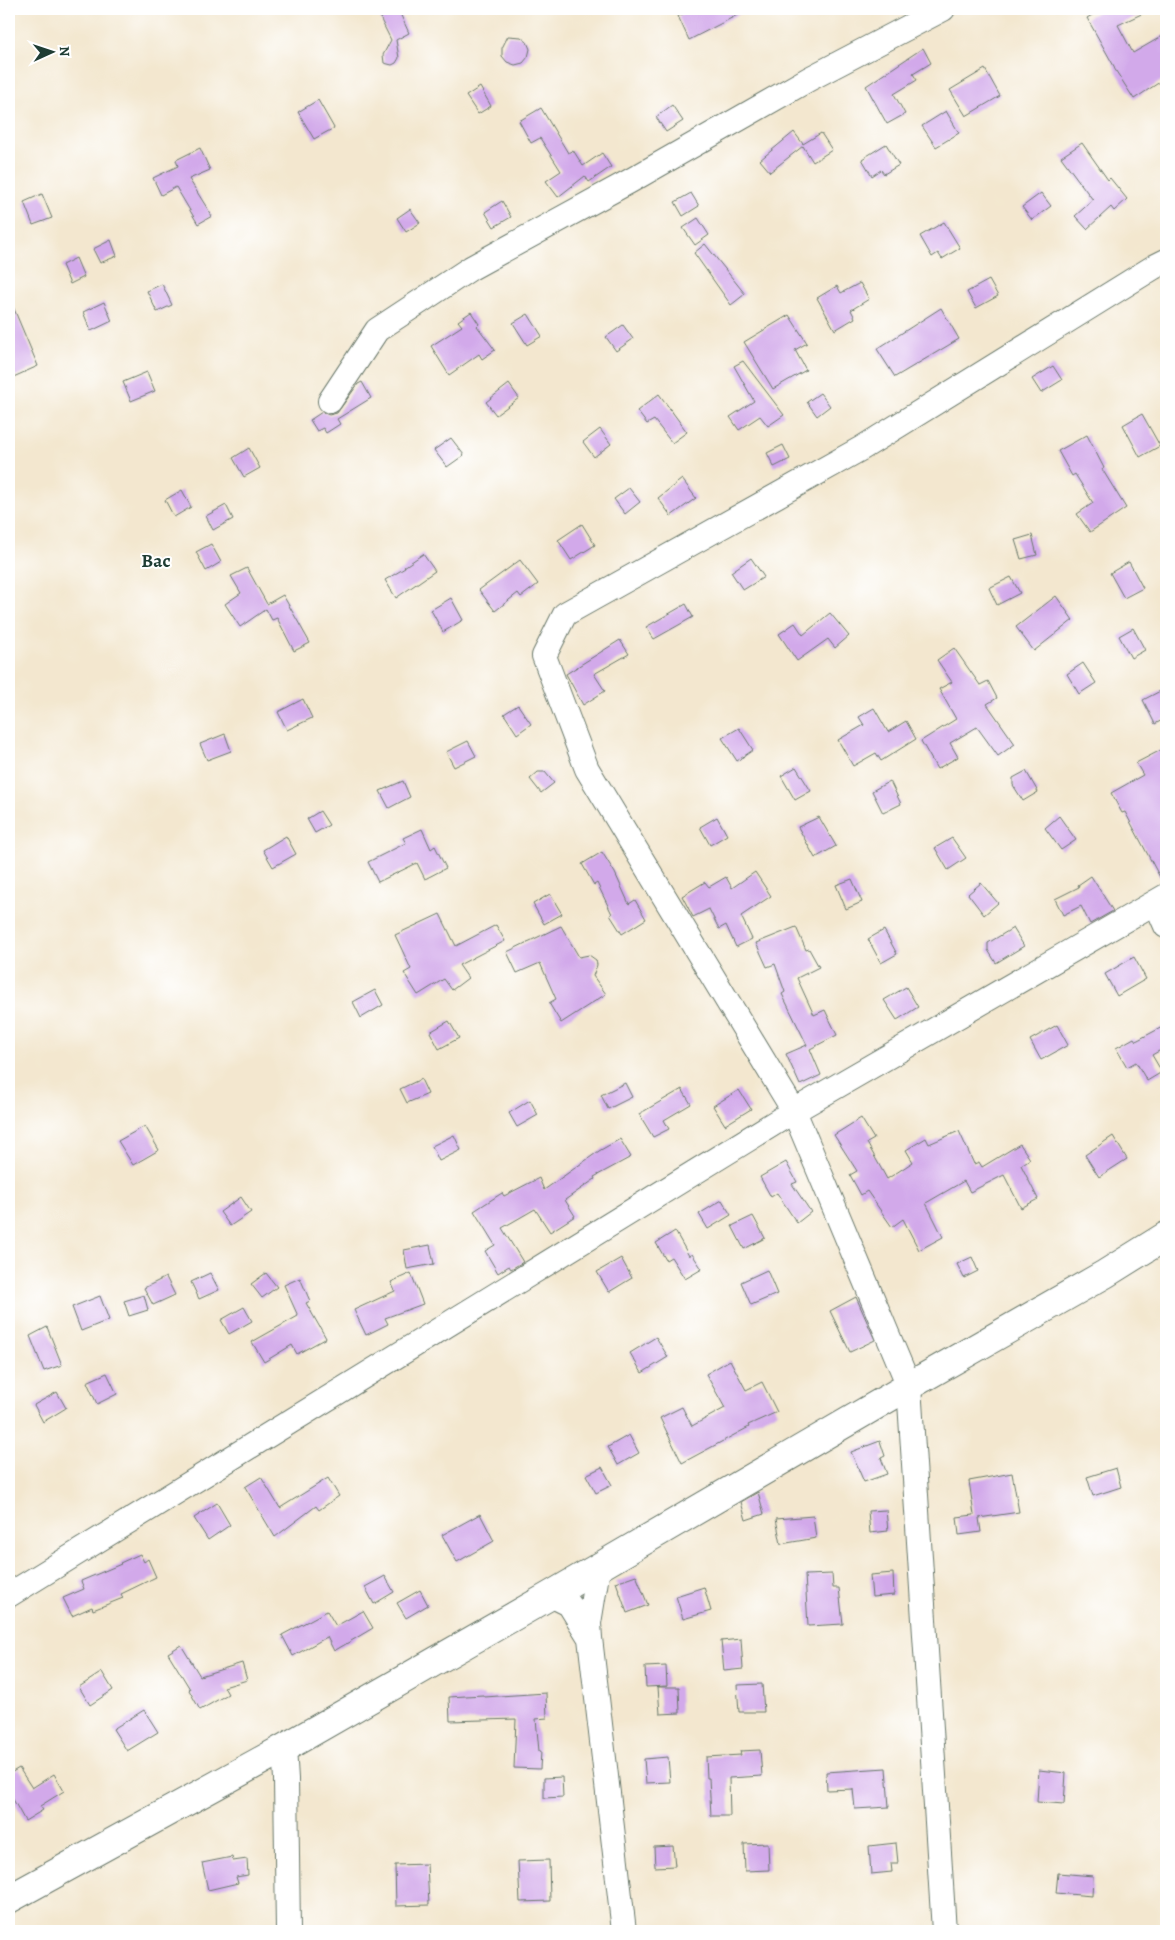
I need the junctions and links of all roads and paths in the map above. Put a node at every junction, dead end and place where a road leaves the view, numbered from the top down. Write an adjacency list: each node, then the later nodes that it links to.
1 (942, 9): 3 (street)
2 (1166, 261): 6 (street)
3 (330, 401)
4 (1161, 900): 5 (street); 6 (street)
5 (1166, 926)
6 (794, 1111): 8 (street); 10 (street)
7 (1166, 1236): 8 (street)
8 (909, 1386): 9 (street); 17 (street)
9 (598, 1568): 11 (street); 12 (street)
10 (9, 1595)
11 (551, 1595): 12 (street); 13 (street)
12 (590, 1638): 16 (street)
13 (284, 1748): 14 (street); 15 (street)
14 (9, 1899)
15 (288, 1931)
16 (624, 1931)
17 (944, 1931)

